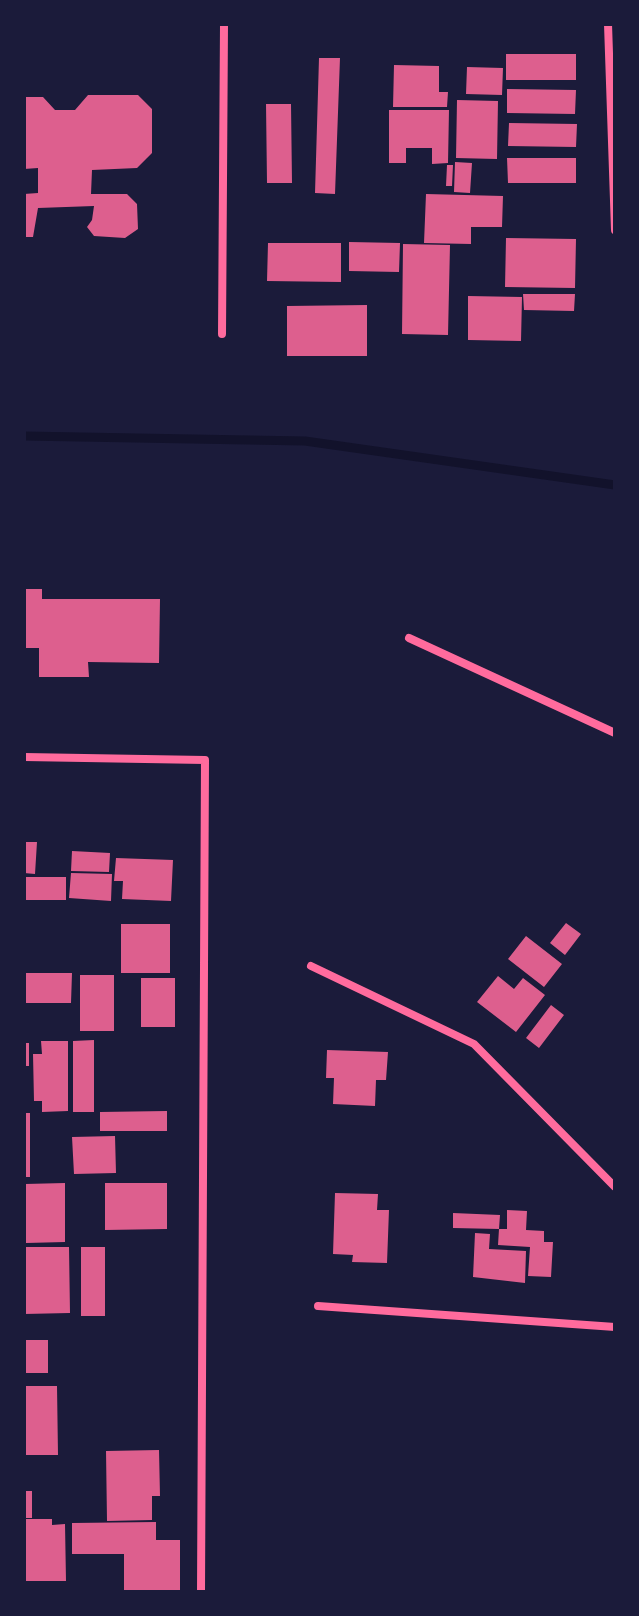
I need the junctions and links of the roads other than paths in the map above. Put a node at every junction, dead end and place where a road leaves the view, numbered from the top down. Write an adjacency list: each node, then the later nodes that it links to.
1 (224, 24): 4 (street)
2 (608, 24): 3 (street)
3 (615, 230)
4 (222, 334)
5 (409, 638): 6 (street)
6 (615, 733)
7 (24, 757): 12 (street)
8 (311, 966): 9 (street)
9 (615, 1187)
10 (318, 1306): 11 (street)
11 (615, 1327)
12 (201, 1592)

